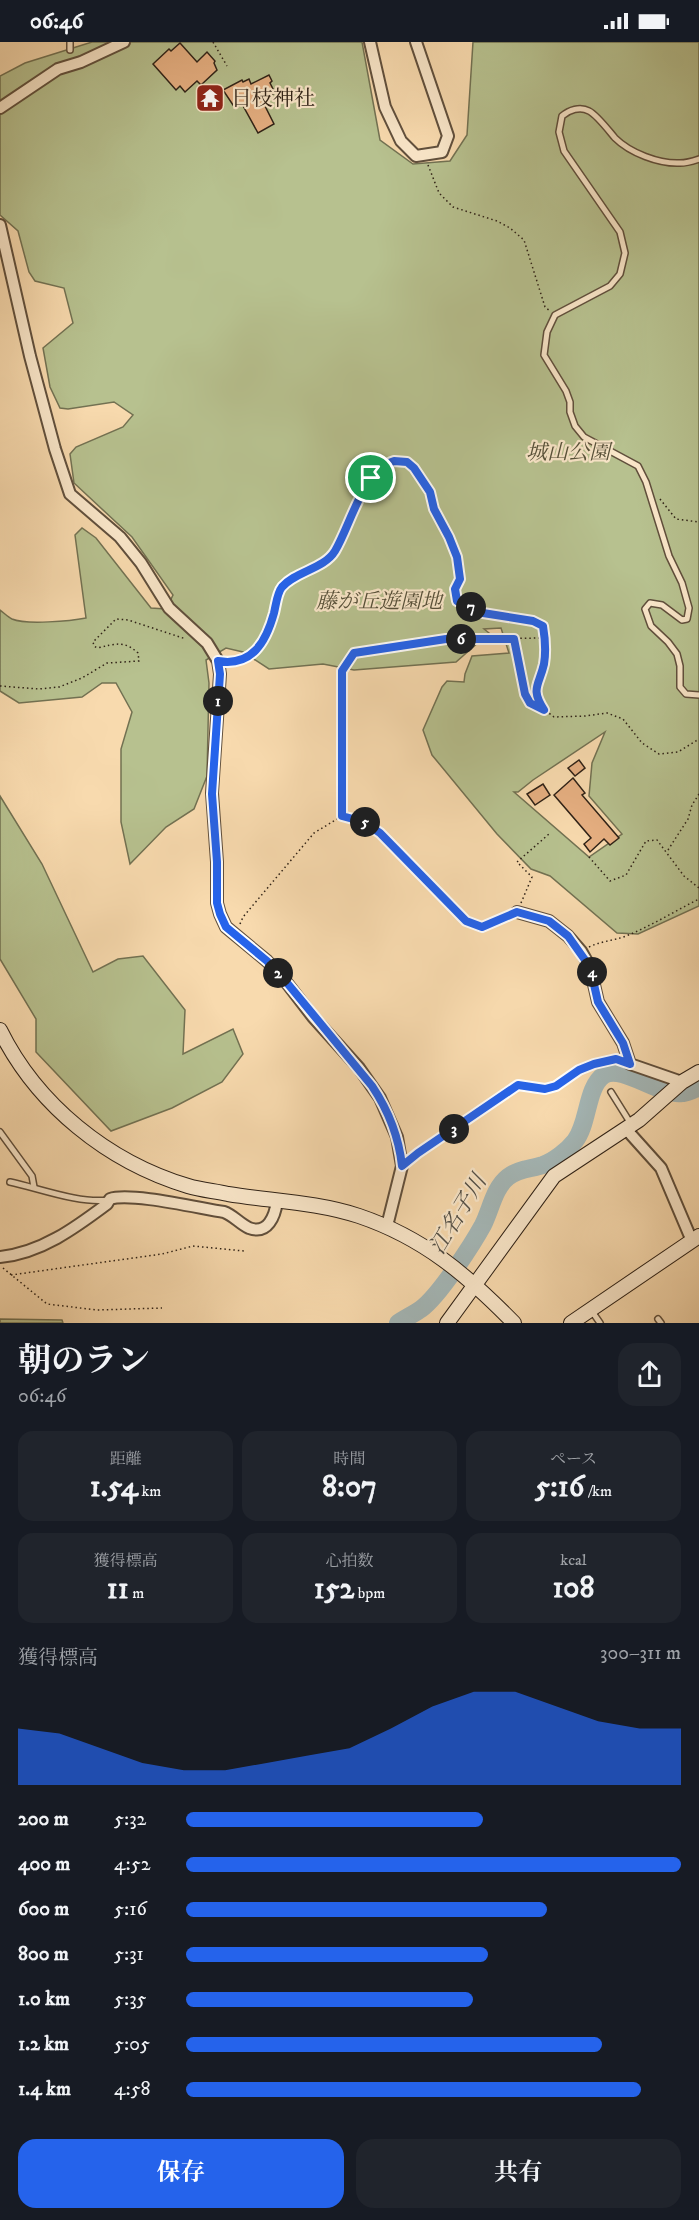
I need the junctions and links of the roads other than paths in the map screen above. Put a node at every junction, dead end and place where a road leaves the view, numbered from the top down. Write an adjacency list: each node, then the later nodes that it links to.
1 (70, 42): 5 (lane)
2 (124, 42): 6 (street)
3 (369, 42): 4 (street)
4 (416, 42)
5 (70, 50)
6 (0, 108)
7 (699, 159): 9 (lane)
8 (0, 225): 18 (street)
9 (699, 695)
10 (517, 912): 12 (street)
11 (0, 1030): 22 (street)
12 (630, 1064): 14 (street); 18 (lane)
13 (699, 1072): 14 (street)
14 (681, 1083): 16 (street)
15 (611, 1092): 16 (lane)
16 (629, 1127): 24 (street); 26 (street)
17 (0, 1132): 20 (lane)
18 (402, 1166): 23 (street)
19 (10, 1182): 20 (lane)
20 (34, 1187): 21 (lane)
21 (110, 1199): 22 (street); 25 (street)
22 (276, 1201): 23 (street)
23 (387, 1226): 26 (street)
24 (695, 1239): 27 (street)
25 (0, 1257)
26 (475, 1284): 28 (street); 29 (street)
27 (591, 1310): 30 (street); 31 (lane)
28 (447, 1323)
29 (514, 1323)
30 (571, 1323)
31 (600, 1323)

